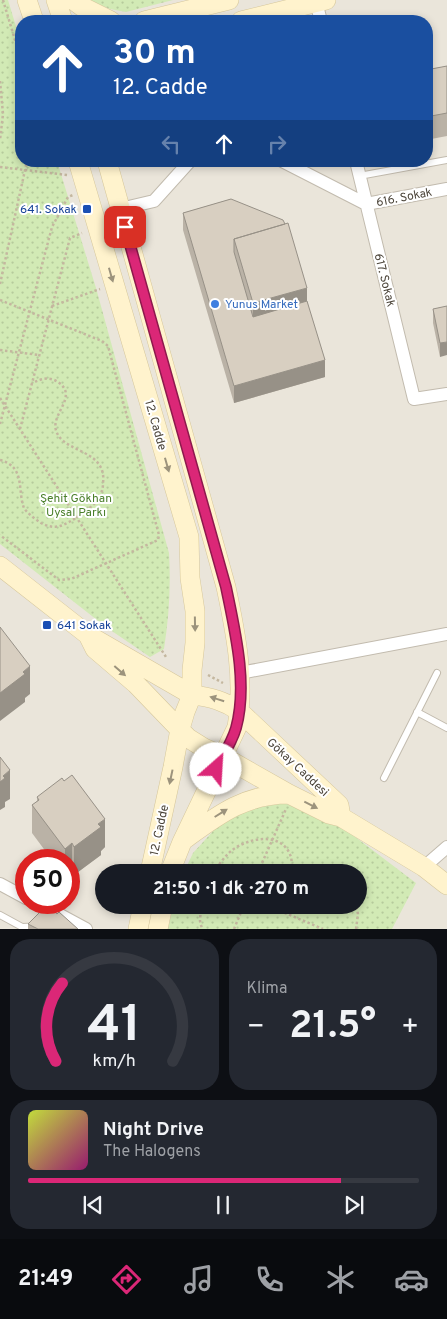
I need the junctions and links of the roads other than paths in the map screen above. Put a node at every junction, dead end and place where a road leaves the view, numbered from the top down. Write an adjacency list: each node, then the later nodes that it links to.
1 (27, 0): 6 (main road)
2 (56, 0): 7 (main road)
3 (73, 0): 8 (main road)
4 (229, 0): 9 (main road)
5 (321, 1): 10 (main road); 11 (street)
6 (32, 15)
7 (61, 15)
8 (99, 15)
9 (168, 15)
10 (265, 15)
11 (321, 15)
12 (447, 160): 13 (lane)
13 (433, 163)
14 (109, 167): 23 (main road, 12. Cadde)
15 (185, 167): 23 (street)
16 (294, 167): 22 (street, 616. Sokak)
17 (357, 167): 20 (street, 617. Sokak)
18 (408, 167): 20 (lane)
19 (75, 168): 30 (main road, 12. Cadde, one-way to 30)
20 (359, 176): 22 (street, 617. Sokak)
21 (447, 189): 22 (street, 616. Sokak)
22 (366, 204): 24 (street, 617. Sokak)
23 (120, 209): 29 (main road, 12. Cadde)
24 (447, 394)
25 (0, 566): 27 (main road)
26 (447, 634): 29 (street)
27 (88, 635): 30 (main road); 34 (main road, one-way to 34)
28 (437, 673): 32 (lane)
29 (240, 674): 31 (main road, 12. Cadde)
30 (192, 695): 31 (main road, one-way to 30); 34 (main road)
31 (239, 712): 35 (main road); 38 (main road, Gökay Caddesi)
32 (417, 712): 33 (lane); 36 (lane)
33 (447, 728)
34 (180, 729): 35 (main road); 41 (main road, 12. Cadde, one-way to 41)
35 (222, 756): 37 (main road, Gökay Caddesi); 39 (main road, 12. Cadde)
36 (384, 778)
37 (288, 801): 38 (main road, Gökay Caddesi, one-way to 38); 39 (main road, one-way to 37)
38 (340, 817): 43 (main road)
39 (182, 842): 42 (main road, 12. Cadde)
40 (447, 847): 43 (street)
41 (152, 864)
42 (173, 864)
43 (424, 867): 45 (main road)
44 (0, 884): 46 (street)
45 (447, 885)
46 (15, 892)
47 (58, 914): 52 (street)
48 (141, 914): 53 (main road)
49 (161, 914): 54 (main road)
50 (0, 916): 51 (lane)
51 (52, 929)
52 (86, 929)
53 (138, 929)
54 (158, 929)

